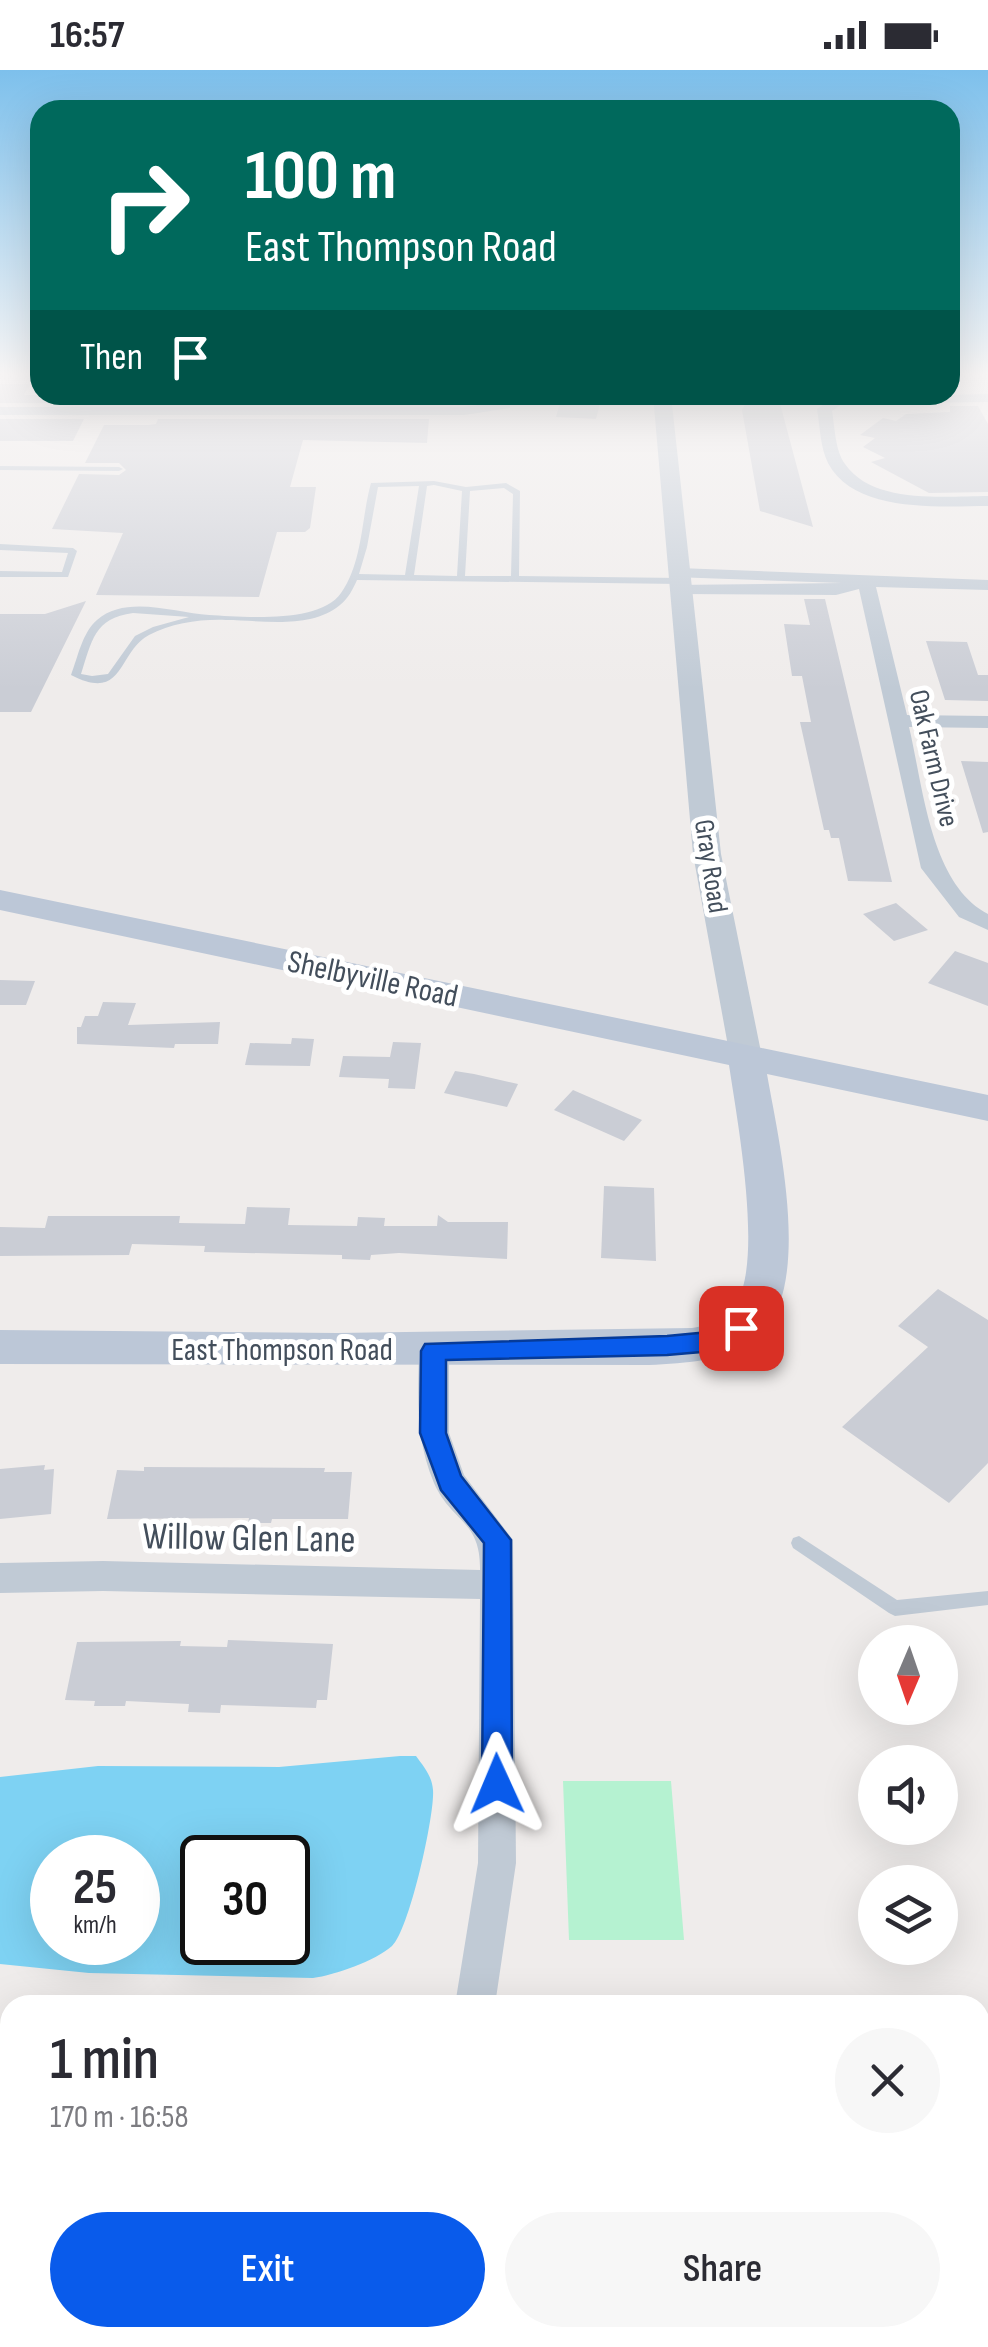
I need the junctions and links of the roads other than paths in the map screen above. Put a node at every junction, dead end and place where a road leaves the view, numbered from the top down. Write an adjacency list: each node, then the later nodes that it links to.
1 (670, 477): 12 (street, Gray Road)
2 (850, 477): 5 (street)
3 (428, 483): 4 (lane); 8 (lane); 9 (lane)
4 (466, 489): 10 (lane); 11 (lane)
5 (988, 502)
6 (0, 547): 7 (lane)
7 (0, 574)
8 (353, 577): 9 (lane); 15 (lane)
9 (409, 577): 10 (lane)
10 (461, 578): 11 (lane)
11 (515, 578): 12 (lane)
12 (680, 581): 13 (street); 20 (street, Gray Road)
13 (866, 582): 14 (street); 16 (street, Oak Farm Drive)
14 (988, 585)
15 (201, 616): 15 (lane)
16 (898, 720): 17 (street); 19 (street, Oak Farm Drive)
17 (988, 722)
18 (0, 900): 20 (main road, Shelbyville Road)
19 (988, 922)
20 (746, 1057): 21 (main road); 22 (main road, Gray Road)
21 (988, 1108)
22 (741, 1328): 24 (main road, East Thompson Road)
23 (0, 1347): 24 (main road, East Thompson Road)
24 (434, 1351): 27 (street)
25 (799, 1542): 28 (lane)
26 (0, 1578): 27 (street, Willow Glen Lane)
27 (496, 1584): 29 (street)
28 (988, 1598)
29 (477, 1995)

